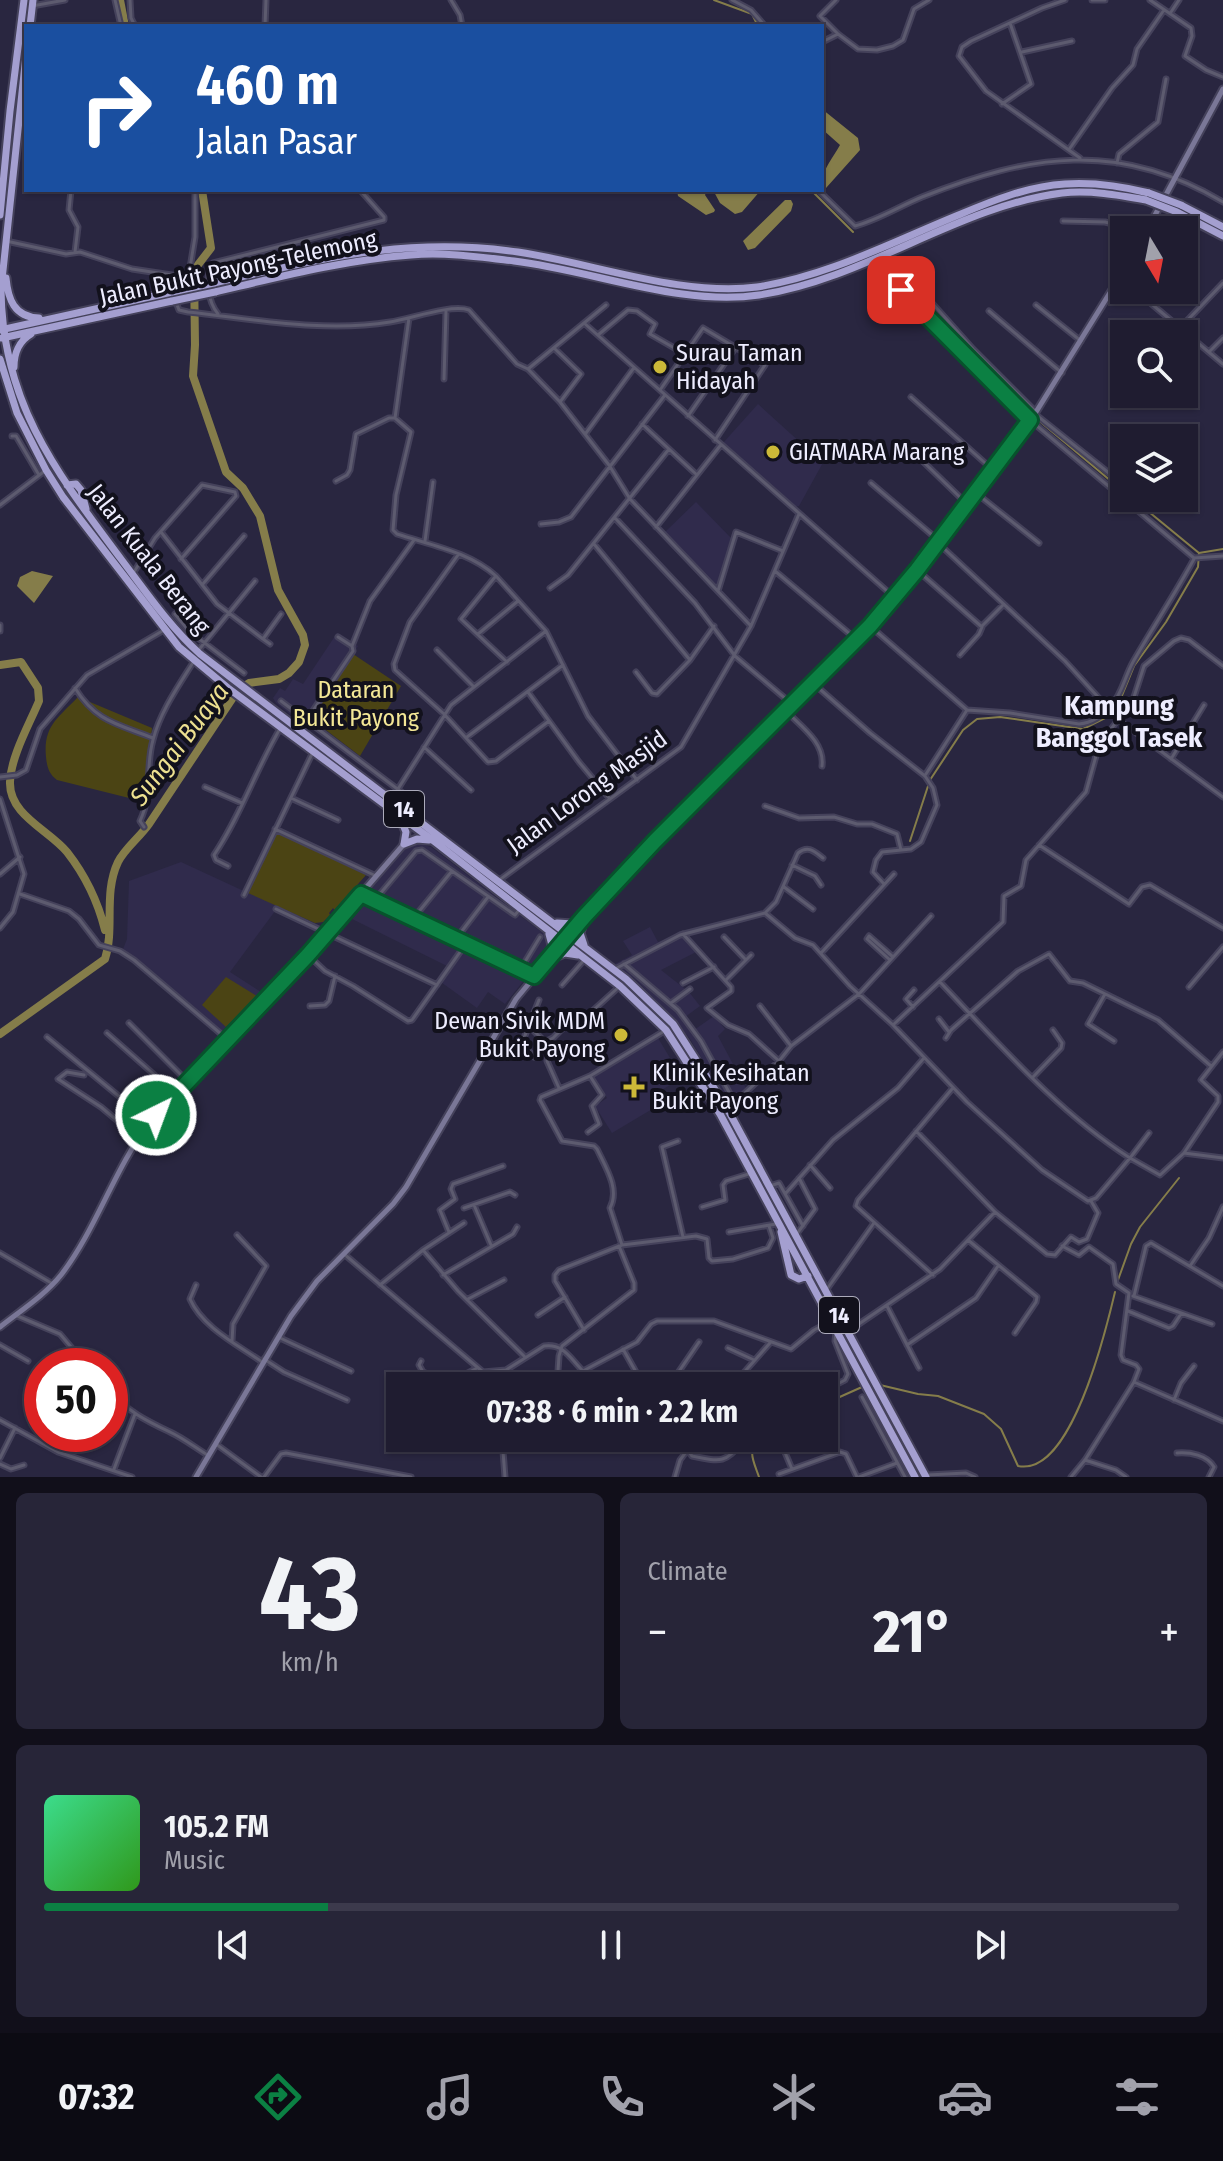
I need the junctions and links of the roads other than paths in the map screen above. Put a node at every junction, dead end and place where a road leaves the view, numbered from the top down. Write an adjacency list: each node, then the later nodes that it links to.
1 (24, 0): 44 (highway)
2 (65, 0): 15 (street)
3 (115, 0): 20 (street)
4 (130, 0): 21 (street)
5 (266, 0): 22 (street)
6 (451, 0): 23 (street)
7 (732, 0): 24 (street)
8 (836, 0): 25 (street)
9 (929, 0): 25 (street)
10 (1065, 0): 18 (street)
11 (1092, 0): 12 (street)
12 (1105, 0)
13 (1150, 0): 16 (street)
14 (1179, 0): 17 (street)
15 (33, 3): 19 (highway)
16 (1164, 10): 17 (street); 34 (street)
17 (1171, 12): 30 (street)
18 (1010, 23): 28 (street); 33 (street)
19 (30, 24)
20 (121, 24)
21 (134, 24)
22 (265, 24)
23 (462, 24)
24 (763, 24)
25 (838, 34): 26 (street)
26 (824, 41)
27 (1072, 41): 28 (street)
28 (1022, 52): 33 (street)
29 (24, 74): 50 (highway, Jalan Kuala Berang / 14)
30 (1223, 77)
31 (1166, 79): 36 (street)
32 (1223, 89): 37 (main road)
33 (1002, 104): 34 (street)
34 (1070, 149): 35 (street)
35 (1080, 158): 36 (street); 41 (street)
36 (1117, 163): 37 (street)
37 (1176, 179): 42 (street); 45 (main road)
38 (71, 192): 52 (street)
39 (195, 192): 53 (street)
40 (362, 192): 65 (street)
41 (820, 192)
42 (1223, 202)
43 (1179, 209): 48 (highway, Jalan Bukit Payong-Telemong); 49 (highway, Jalan Bukit Payong-Telemong); 57 (highway, Jalan Bukit Payong-Telemong, bridge)
44 (0, 215)
45 (1155, 216)
46 (1063, 221): 47 (street)
47 (1110, 223)
48 (1223, 227)
49 (1223, 236)
50 (6, 241): 51 (highway, Jalan Kuala Berang / 14); 52 (street)
51 (5, 252): 64 (highway); 73 (highway, Jalan Kuala Berang / 14)
52 (75, 252): 53 (street)
53 (179, 278): 65 (street)
54 (1223, 283): 69 (street)
55 (916, 285): 94 (street)
56 (901, 290): 97 (street)
57 (172, 296): 64 (highway, Jalan Bukit Payong-Telemong); 72 (highway, Jalan Bukit Payong-Telemong)
58 (1110, 297): 76 (main road)
59 (1151, 304): 68 (street)
60 (606, 305): 70 (street)
61 (1036, 305): 76 (street)
62 (446, 311): 67 (street); 86 (street); 88 (street)
63 (989, 311): 87 (street)
64 (83, 312): 73 (highway, Jalan Bukit Payong-Telemong)
65 (218, 314): 67 (street)
66 (661, 316): 71 (street)
67 (409, 318): 96 (street)
68 (1170, 320)
69 (1188, 320)
70 (584, 323): 74 (street); 79 (street)
71 (655, 324): 74 (street); 81 (street)
72 (36, 331): 73 (highway, Jalan Bukit Payong-Telemong); 89 (highway)
73 (2, 334): 89 (highway, Jalan Kuala Berang / 14)
74 (598, 335): 84 (street)
75 (1223, 338): 80 (street)
76 (1081, 341): 87 (main road)
77 (1198, 343): 80 (street)
78 (736, 347): 81 (street); 95 (street); 101 (street)
79 (553, 348): 86 (street); 93 (street)
80 (1209, 352): 83 (street)
81 (684, 354): 90 (street)
82 (0, 359): 89 (highway, Jalan Kuala Berang / 14)
83 (1223, 364)
84 (634, 367): 90 (street); 99 (street)
85 (0, 369): 89 (highway)
86 (528, 369): 93 (street)
87 (1062, 373): 94 (main road)
88 (444, 379)
89 (8, 387): 105 (highway, Jalan Kuala Berang / 14); 116 (highway, Jalan Kuala Berang / 14)
90 (660, 390): 91 (street)
91 (665, 395): 95 (street); 98 (street)
92 (911, 397): 109 (street)
93 (560, 402): 99 (street)
94 (1035, 413): 97 (main road); 110 (street)
95 (688, 416): 101 (street)
96 (395, 418): 113 (street); 128 (street)
97 (1030, 420): 109 (main road); 136 (street)
98 (642, 424): 104 (street); 107 (street)
99 (586, 433): 107 (street)
100 (12, 436): 106 (street)
101 (715, 440): 102 (street)
102 (721, 445): 112 (street); 122 (street)
103 (909, 448): 120 (street)
104 (669, 449): 112 (street); 119 (street)
105 (40, 458): 106 (street); 108 (highway, Jalan Kuala Berang / 14)
106 (31, 463): 111 (street)
107 (609, 465): 119 (street); 124 (street)
108 (46, 470): 111 (street); 118 (highway, Jalan Kuala Berang / 14)
109 (993, 470): 117 (main road)
110 (1110, 474)
111 (39, 475): 121 (street)
112 (697, 475): 125 (street)
113 (336, 481)
114 (433, 482): 130 (street)
115 (871, 483): 129 (street)
116 (67, 485): 118 (highway); 140 (highway, Jalan Kuala Berang / 14)
117 (976, 493): 120 (main road); 131 (street)
118 (63, 497): 156 (highway, Jalan Kuala Berang / 14)
119 (630, 499): 123 (street); 125 (street)
120 (967, 504): 129 (main road)
121 (0, 505)
122 (799, 514): 133 (street, Jalan Lorong Masjid); 146 (street)
123 (615, 518): 132 (street); 152 (street)
124 (541, 524)
125 (656, 527): 145 (street)
126 (161, 532): 137 (street); 137 (street); 140 (street)
127 (244, 536): 143 (street)
128 (414, 540): 130 (street); 164 (street)
129 (939, 542): 138 (main road); 148 (street)
130 (425, 543): 134 (street)
131 (1039, 543)
132 (594, 544): 144 (street); 169 (street)
133 (783, 551): 139 (street, Jalan Lorong Masjid); 145 (street)
134 (458, 554): 141 (street); 188 (street)
135 (1223, 556): 136 (street)
136 (1196, 558): 170 (street)
137 (181, 559): 143 (street)
138 (917, 570): 146 (main road); 155 (street)
139 (775, 571): 153 (street, Jalan Lorong Masjid); 161 (street)
140 (134, 576): 166 (highway, Jalan Kuala Berang / 14)
141 (496, 576): 147 (street); 158 (street)
142 (255, 581): 150 (street)
143 (202, 585): 150 (street)
144 (550, 588)
145 (718, 592): 153 (street)
146 (895, 598): 154 (main road)
147 (518, 601): 157 (street); 158 (street)
148 (1003, 605): 155 (street); 185 (street)
149 (175, 614): 162 (street)
150 (228, 614): 160 (street); 162 (street)
151 (281, 614): 160 (street)
152 (714, 626): 168 (street); 169 (street)
153 (751, 626): 168 (street, Jalan Lorong Masjid)
154 (870, 626): 161 (main road); 186 (street)
155 (982, 627): 167 (street)
156 (164, 630): 171 (highway, Jalan Kuala Berang / 14); 180 (street)
157 (546, 631): 172 (street); 173 (street)
158 (478, 634): 172 (street)
159 (338, 637): 164 (street)
160 (263, 639): 163 (street)
161 (857, 640): 178 (main road)
162 (204, 644): 166 (street); 177 (street)
163 (270, 644)
164 (352, 646): 190 (street)
165 (437, 650): 179 (street)
166 (197, 652): 193 (highway, Jalan Kuala Berang / 14)
167 (960, 655)
168 (735, 656): 183 (street); 204 (street, Jalan Lorong Masjid)
169 (690, 660): 176 (street)
170 (1135, 660): 174 (street); 185 (street)
171 (194, 661): 192 (highway, Jalan Kuala Berang / 14); 195 (street)
172 (507, 662): 179 (street)
173 (563, 665): 181 (street); 204 (street)
174 (1142, 665): 175 (street); 189 (street)
175 (1223, 666)
176 (636, 672)
177 (244, 673)
178 (814, 684): 183 (main road); 202 (street)
179 (474, 687): 188 (street)
180 (75, 688): 195 (street); 203 (street)
181 (528, 692): 191 (street); 194 (street)
182 (281, 701): 190 (street)
183 (793, 705): 187 (main road)
184 (1204, 705): 198 (street)
185 (1110, 709): 186 (street); 189 (street)
186 (967, 710): 202 (street)
187 (787, 712): 200 (street); 247 (main road)
188 (444, 714): 194 (street); 196 (street)
189 (1119, 720): 198 (street); 223 (street)
190 (306, 721): 193 (street); 199 (street)
191 (549, 721): 194 (street); 211 (street)
192 (281, 727): 197 (highway, Jalan Kuala Berang / 14); 213 (street)
193 (300, 730): 201 (highway, Jalan Kuala Berang / 14)
194 (467, 737)
195 (153, 738): 219 (street)
196 (424, 747): 206 (street); 207 (street)
197 (313, 752): 208 (street); 215 (highway, Jalan Kuala Berang / 14)
198 (1171, 759): 209 (street)
199 (358, 760): 201 (street); 206 (street)
200 (822, 766)
201 (352, 770): 212 (highway, Jalan Kuala Berang / 14)
202 (925, 776): 224 (street)
203 (2, 777)
204 (637, 780): 211 (street, Jalan Lorong Masjid)
205 (205, 787): 213 (street)
206 (398, 789): 212 (street); 215 (street)
207 (471, 790)
208 (289, 797): 217 (street); 220 (street)
209 (1223, 797)
210 (0, 799): 216 (street)
211 (610, 799): 233 (street, Jalan Lorong Masjid)
212 (391, 800): 215 (highway, Jalan Kuala Berang / 14)
213 (243, 804): 228 (street)
214 (765, 806): 224 (street)
215 (402, 813): 221 (highway, Jalan Kuala Berang / 14); 222 (highway); 233 (highway, Jalan Kuala Berang / 14)
216 (5, 819): 218 (street); 225 (street)
217 (338, 820)
218 (0, 823)
219 (144, 827)
220 (275, 829): 232 (street); 238 (street)
221 (435, 842): 222 (highway); 243 (highway, Jalan Kuala Berang / 14)
222 (404, 844): 232 (main road)
223 (1039, 845): 251 (street); 280 (street)
224 (901, 850): 234 (street)
225 (20, 857): 230 (street); 237 (street)
226 (823, 858): 227 (street)
227 (792, 865): 235 (street); 236 (street)
228 (228, 866)
229 (452, 871): 240 (street); 241 (street); 248 (street)
230 (0, 874)
231 (894, 874): 234 (street)
232 (376, 876): 239 (main road)
233 (498, 881): 249 (highway, Jalan Kuala Berang / 14)
234 (884, 884): 264 (street)
235 (821, 885)
236 (782, 886): 244 (street); 245 (street)
237 (20, 894): 250 (street); 309 (street)
238 (244, 895)
239 (359, 897): 241 (street); 248 (street); 253 (main road)
240 (488, 897): 243 (street); 254 (street)
241 (374, 901): 248 (street)
242 (276, 909): 253 (street)
243 (520, 909): 252 (highway, Jalan Kuala Berang / 14)
244 (813, 909)
245 (765, 913): 255 (street); 264 (street)
246 (931, 916): 269 (street)
247 (584, 917): 249 (highway); 256 (main road); 263 (highway)
248 (412, 920): 259 (street)
249 (552, 922): 256 (highway, Jalan Kuala Berang / 14)
250 (0, 928)
251 (1223, 928)
252 (546, 929): 260 (highway, Jalan Kuala Berang / 14); 268 (highway)
253 (328, 933): 265 (main road); 282 (street)
254 (460, 934): 259 (street); 271 (street)
255 (683, 934): 272 (street); 274 (street)
256 (569, 935): 260 (main road); 263 (highway, Jalan Kuala Berang / 14)
257 (540, 937): 271 (street)
258 (724, 937): 270 (street)
259 (455, 940): 261 (street)
260 (563, 942): 267 (highway, Jalan Kuala Berang / 14); 268 (main road)
261 (465, 945): 273 (street); 282 (street)
262 (1223, 947): 285 (street)
263 (587, 948): 275 (highway, Jalan Kuala Berang / 14)
264 (821, 953): 288 (street)
265 (308, 955): 277 (street); 309 (main road)
266 (751, 955): 270 (street)
267 (583, 957): 268 (highway); 283 (street); 284 (highway, Jalan Kuala Berang / 14)
268 (550, 959): 278 (main road)
269 (892, 959): 269 (street); 288 (street)
270 (746, 960): 279 (street)
271 (523, 964): 276 (street)
272 (624, 964): 275 (street); 291 (street)
273 (507, 965): 276 (street); 278 (street)
274 (714, 967): 279 (street); 281 (street)
275 (614, 969): 323 (highway, Jalan Kuala Berang / 14)
276 (520, 970): 278 (street)
277 (335, 976): 282 (street); 292 (street)
278 (532, 978): 295 (main road)
279 (726, 980): 316 (street)
280 (940, 982): 294 (street); 296 (street)
281 (683, 983)
282 (437, 985)
283 (562, 985)
284 (620, 986): 297 (street); 303 (highway, Jalan Kuala Berang / 14)
285 (1189, 987)
286 (690, 989): 291 (street)
287 (914, 990): 294 (street)
288 (859, 994): 301 (street); 312 (street)
289 (1105, 994): 296 (street); 310 (street); 317 (street)
290 (539, 1000): 302 (street)
291 (671, 1003): 321 (street)
292 (310, 1006)
293 (760, 1006): 312 (street)
294 (913, 1007): 301 (street)
295 (507, 1012): 302 (street); 369 (main road)
296 (969, 1013): 305 (street); 320 (street)
297 (589, 1014)
298 (939, 1019): 305 (street)
299 (129, 1023): 322 (street)
300 (567, 1024): 311 (street)
301 (893, 1025): 315 (street)
302 (529, 1026): 311 (street); 314 (street)
303 (666, 1030): 319 (street); 340 (highway, Jalan Kuala Berang / 14)
304 (1053, 1030): 320 (street)
305 (949, 1032): 308 (street)
306 (107, 1033): 326 (street)
307 (47, 1037): 329 (street)
308 (946, 1038)
309 (227, 1039): 322 (main road)
310 (1114, 1041)
311 (545, 1042): 324 (street)
312 (791, 1046): 316 (street)
313 (1223, 1052): 317 (street)
314 (534, 1057)
315 (924, 1058): 325 (street); 338 (street)
316 (779, 1061): 327 (street)
317 (1211, 1066): 335 (street)
318 (84, 1075): 333 (street)
319 (590, 1076): 324 (street); 331 (street)
320 (1033, 1077): 336 (street)
321 (722, 1080): 323 (street); 327 (street)
322 (187, 1081): 326 (main road)
323 (713, 1085): 328 (highway, Jalan Kuala Berang / 14)
324 (559, 1088): 365 (street)
325 (952, 1089): 330 (street); 346 (street)
326 (175, 1093): 329 (main road)
327 (735, 1103): 328 (street)
328 (728, 1110): 342 (highway, Jalan Kuala Berang / 14)
329 (150, 1122): 333 (main road)
330 (916, 1131): 351 (street); 353 (street)
331 (588, 1132)
332 (1149, 1133): 336 (street)
333 (138, 1138): 377 (main road)
334 (678, 1141): 362 (street)
335 (1184, 1153): 336 (street); 337 (street)
336 (1130, 1158): 346 (street)
337 (1223, 1158)
338 (810, 1165): 341 (street); 343 (street)
339 (503, 1166): 358 (street)
340 (752, 1173): 348 (street); 354 (highway, Jalan Kuala Berang / 14)
341 (799, 1178): 344 (street); 356 (street)
342 (770, 1186): 344 (street); 361 (highway, Jalan Kuala Berang / 14)
343 (830, 1188)
344 (786, 1193): 356 (street)
345 (515, 1195): 347 (street)
346 (1091, 1201): 366 (street)
347 (473, 1204): 350 (street); 364 (street)
348 (702, 1207)
349 (1223, 1207): 372 (street)
350 (464, 1208)
351 (995, 1212): 363 (street); 366 (street)
352 (464, 1223): 358 (street)
353 (874, 1223): 374 (street); 381 (street)
354 (780, 1224): 355 (street); 375 (highway, Jalan Kuala Berang / 14); 375 (highway)
355 (769, 1226): 359 (street); 362 (street)
356 (803, 1226): 361 (street)
357 (517, 1227): 364 (street)
358 (449, 1232): 367 (street)
359 (729, 1232)
360 (237, 1235): 398 (street)
361 (796, 1235): 370 (highway, Jalan Kuala Berang / 14)
362 (683, 1237): 365 (street)
363 (968, 1240): 371 (street); 374 (street)
364 (491, 1245): 373 (street)
365 (620, 1246): 383 (street); 393 (street)
366 (1062, 1246): 382 (street)
367 (423, 1250): 373 (street); 379 (street)
368 (0, 1253): 377 (street)
369 (344, 1254): 379 (street); 397 (main road)
370 (810, 1259): 375 (highway); 381 (highway, Jalan Kuala Berang / 14)
371 (998, 1266): 396 (street); 402 (street)
372 (1190, 1266): 380 (street); 382 (street)
373 (443, 1275): 384 (street)
374 (933, 1275): 385 (street)
375 (808, 1276): 390 (highway, Jalan Kuala Berang / 14)
376 (504, 1280): 384 (street)
377 (53, 1284): 388 (main road)
378 (196, 1285): 398 (street)
379 (379, 1285): 413 (street)
380 (1223, 1286)
381 (826, 1290): 395 (highway, Jalan Kuala Berang / 14)
382 (1132, 1295): 386 (street); 387 (street)
383 (565, 1297): 389 (street); 393 (street)
384 (467, 1299): 407 (street)
385 (887, 1306): 395 (street); 402 (street)
386 (1127, 1311): 387 (street); 422 (street)
387 (1181, 1314): 391 (street)
388 (15, 1315): 392 (main road); 403 (street)
389 (538, 1315)
390 (831, 1321): 394 (highway, Jalan Kuala Berang / 14); 400 (street)
391 (1212, 1324)
392 (0, 1327)
393 (584, 1330): 405 (street)
394 (836, 1330): 423 (street); 429 (highway, Jalan Kuala Berang / 14)
395 (848, 1331): 448 (highway, Jalan Kuala Berang / 14)
396 (1015, 1333)
397 (278, 1337): 409 (main road); 415 (street)
398 (232, 1341): 409 (street)
399 (699, 1342): 420 (street)
400 (770, 1343): 406 (street); 410 (street)
401 (0, 1345): 408 (street)
402 (907, 1345): 414 (street)
403 (72, 1348)
404 (728, 1348): 410 (street)
405 (560, 1349): 407 (street); 417 (street); 418 (street)
406 (623, 1349): 417 (street); 419 (street)
407 (525, 1358): 416 (street)
408 (24, 1359)
409 (263, 1360): 425 (street); 433 (main road)
410 (754, 1360): 421 (street)
411 (421, 1361): 413 (street)
412 (1194, 1366): 426 (street)
413 (477, 1368): 416 (street)
414 (919, 1368)
415 (351, 1371)
416 (501, 1371)
417 (583, 1371)
418 (558, 1372)
419 (636, 1372)
420 (679, 1372)
421 (744, 1372)
422 (1134, 1382): 426 (street); 441 (street)
423 (838, 1384)
424 (862, 1397): 429 (street)
425 (347, 1400)
426 (1174, 1400): 431 (street)
427 (128, 1407): 428 (street)
428 (135, 1414): 440 (street); 445 (street)
429 (878, 1418): 443 (street); 458 (highway, Jalan Kuala Berang / 14)
430 (0, 1420): 432 (street)
431 (1223, 1421)
432 (15, 1428): 442 (street); 445 (street)
433 (216, 1444): 440 (main road); 452 (street)
434 (503, 1452): 454 (street)
435 (686, 1452): 455 (street)
436 (689, 1452): 437 (street)
437 (734, 1452)
438 (785, 1452): 446 (street)
439 (1177, 1453): 462 (street)
440 (209, 1456): 451 (main road)
441 (1085, 1460): 460 (street); 461 (street)
442 (0, 1461): 444 (street)
443 (897, 1463): 456 (street); 457 (street)
444 (24, 1465)
445 (114, 1469): 450 (street)
446 (793, 1469): 447 (street); 456 (street)
447 (779, 1474)
448 (926, 1476): 449 (street)
449 (942, 1476): 459 (street)
450 (132, 1477)
451 (196, 1477)
452 (262, 1477): 453 (street)
453 (411, 1477)
454 (505, 1477)
455 (675, 1477)
456 (858, 1477)
457 (905, 1477)
458 (915, 1477)
459 (975, 1477)
460 (1071, 1477)
461 (1126, 1477)
462 (1209, 1477)

